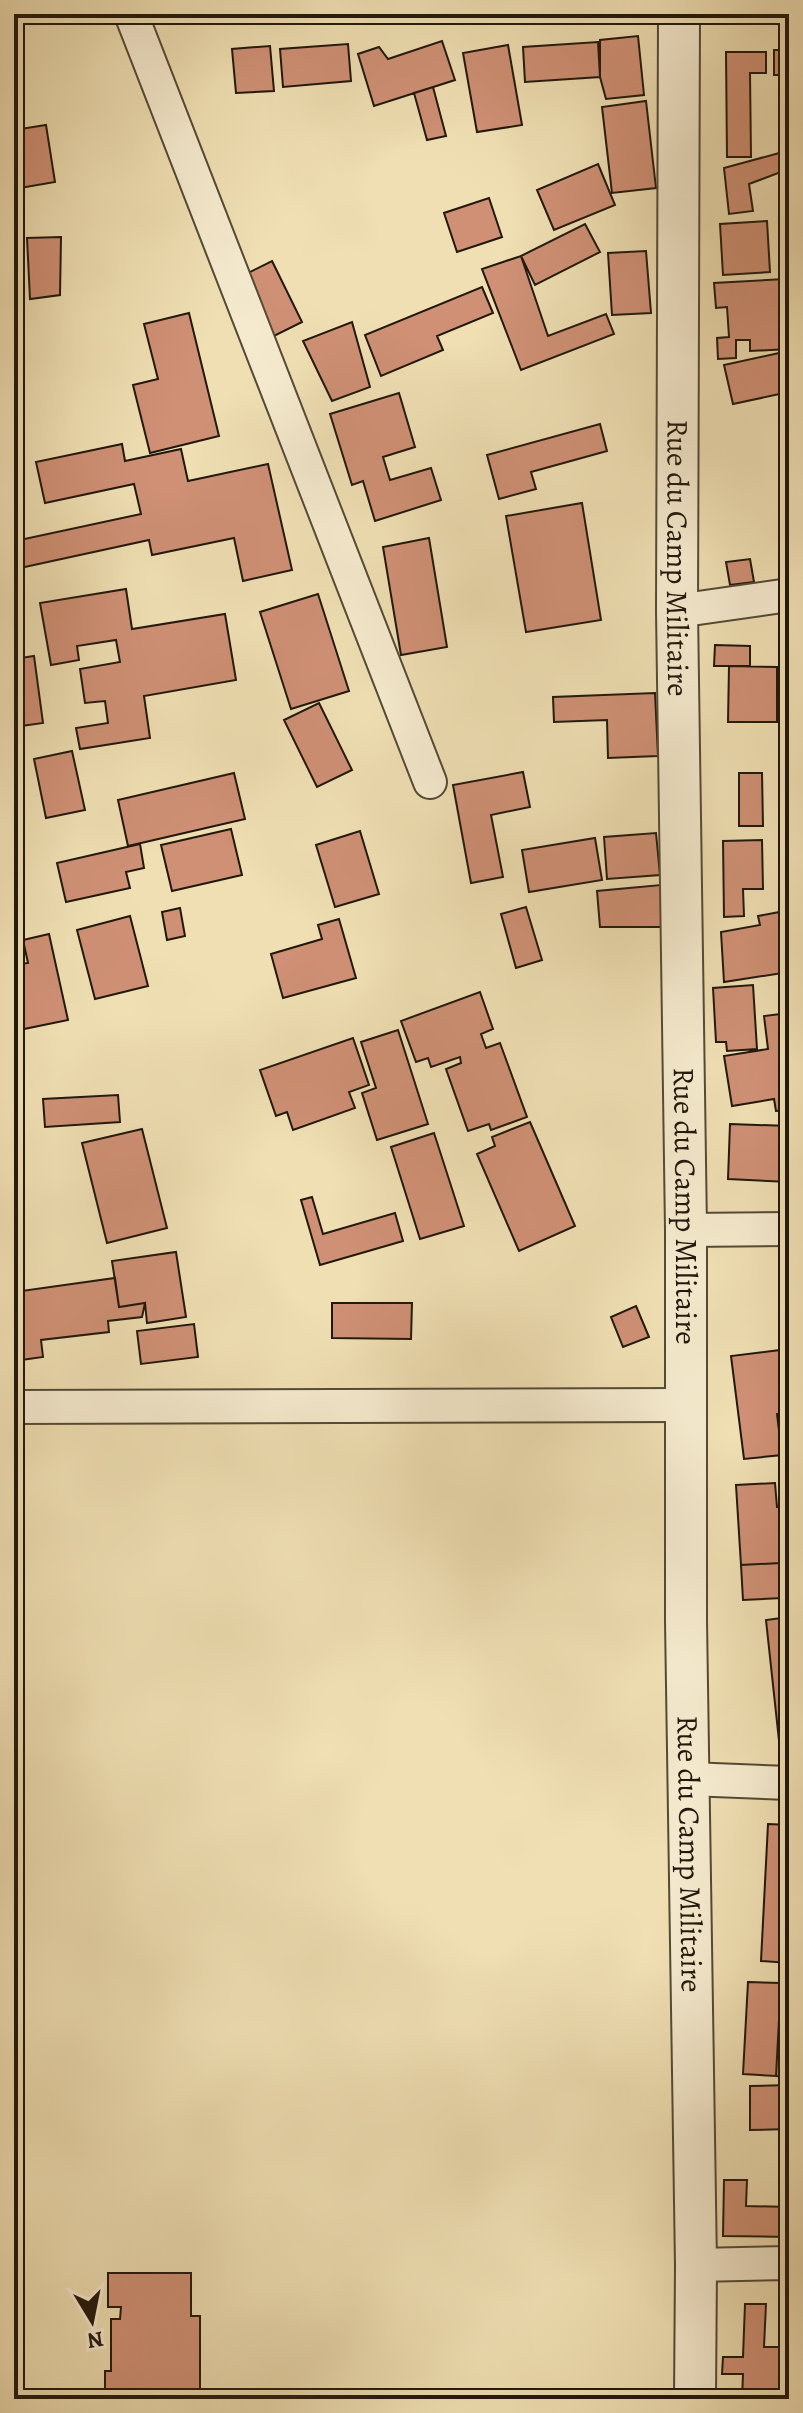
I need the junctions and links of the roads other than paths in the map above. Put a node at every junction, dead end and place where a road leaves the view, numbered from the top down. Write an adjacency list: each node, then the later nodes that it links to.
1 (131, 14): 5 (street)
2 (679, 14): 4 (street, Rue du Camp Militaire)
3 (789, 595): 4 (street)
4 (677, 611): 7 (street, Rue du Camp Militaire)
5 (430, 782)
6 (789, 1229): 7 (street)
7 (686, 1230): 8 (street, Rue du Camp Militaire)
8 (685, 1405): 9 (street); 10 (street, Rue du Camp Militaire)
9 (14, 1407)
10 (689, 1779): 11 (street); 13 (street, Rue du Camp Militaire)
11 (789, 1783)
12 (789, 2263): 13 (street)
13 (696, 2265): 14 (street, Rue du Camp Militaire)
14 (695, 2399)

